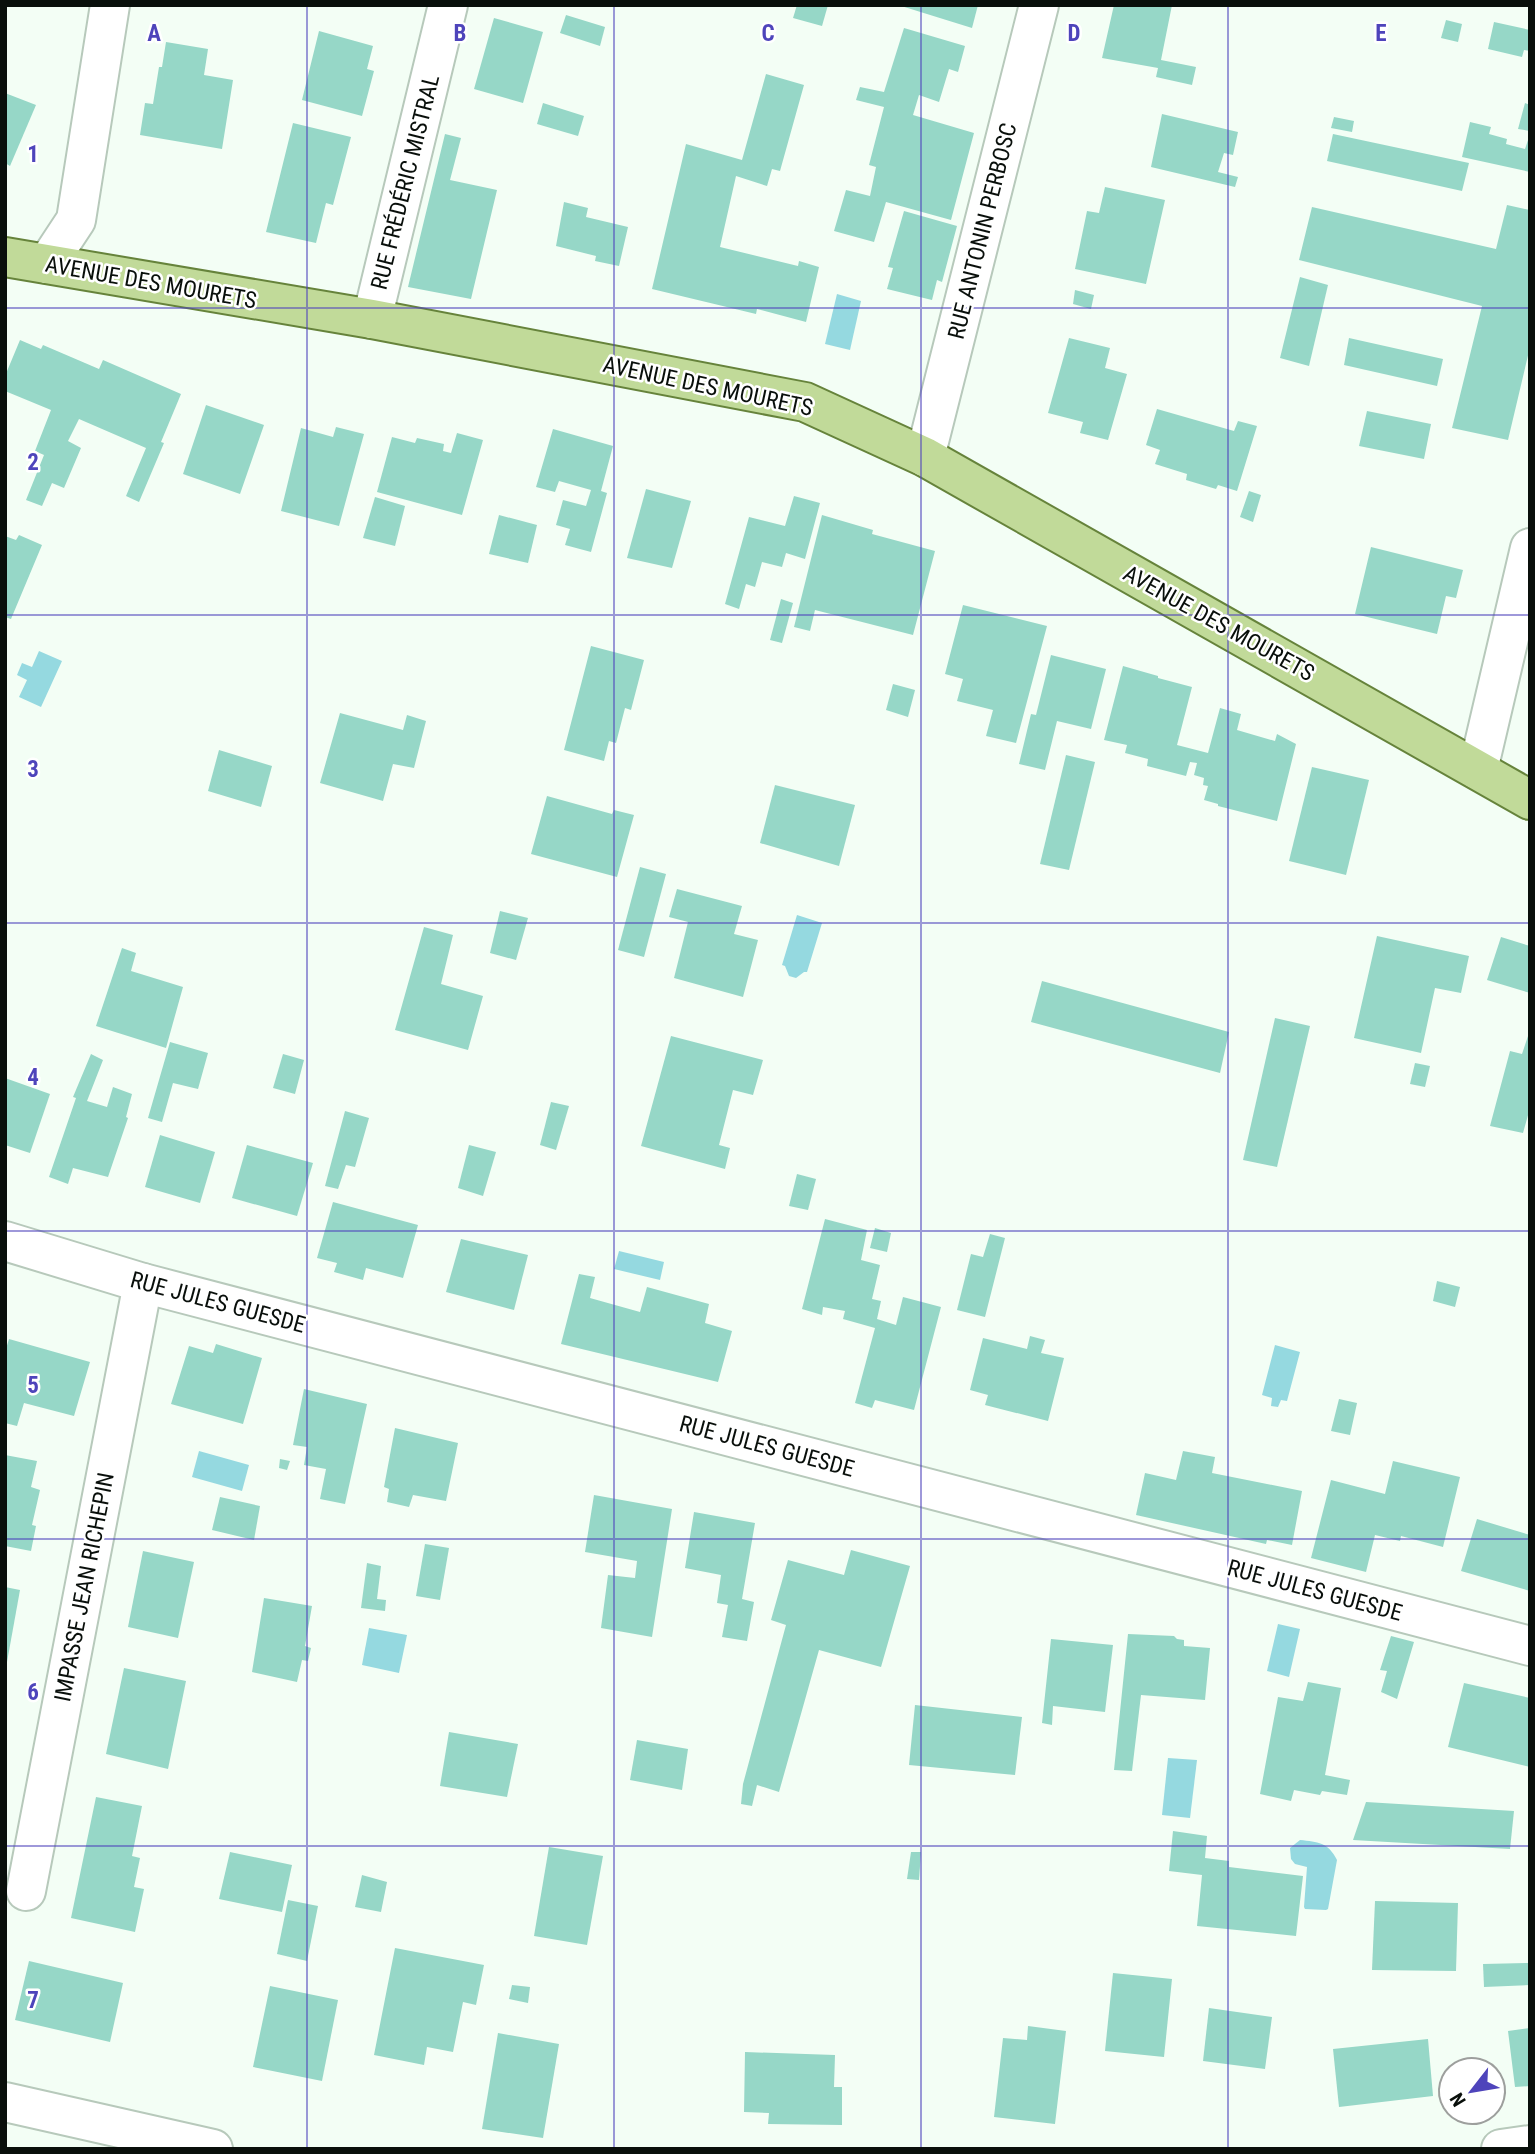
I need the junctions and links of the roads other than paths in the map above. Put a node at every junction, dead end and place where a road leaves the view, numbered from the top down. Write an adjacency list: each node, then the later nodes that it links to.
1 (110, 5): 5 (street)
2 (447, 5): 6 (street, RUE FRÉDÉRIC MISTRAL)
3 (1039, 5): 7 (street, RUE ANTONIN PERBOSC)
4 (6, 259): 5 (main road, AVENUE DES MOURETS)
5 (47, 264): 6 (main road, AVENUE DES MOURETS)
6 (372, 319): 7 (main road, AVENUE DES MOURETS)
7 (925, 457): 9 (main road, AVENUE DES MOURETS)
8 (1530, 548): 9 (street)
9 (1478, 770): 10 (main road, AVENUE DES MOURETS)
10 (1530, 800)
11 (5, 1241): 12 (street, RUE JULES GUESDE)
12 (143, 1283): 13 (street, RUE JULES GUESDE); 14 (street, IMPASSE JEAN RICHEPIN)
13 (1530, 1646)
14 (26, 1891)
15 (5, 2102): 17 (street)
16 (1530, 2145): 18 (street)
17 (213, 2149)
18 (1501, 2149)

